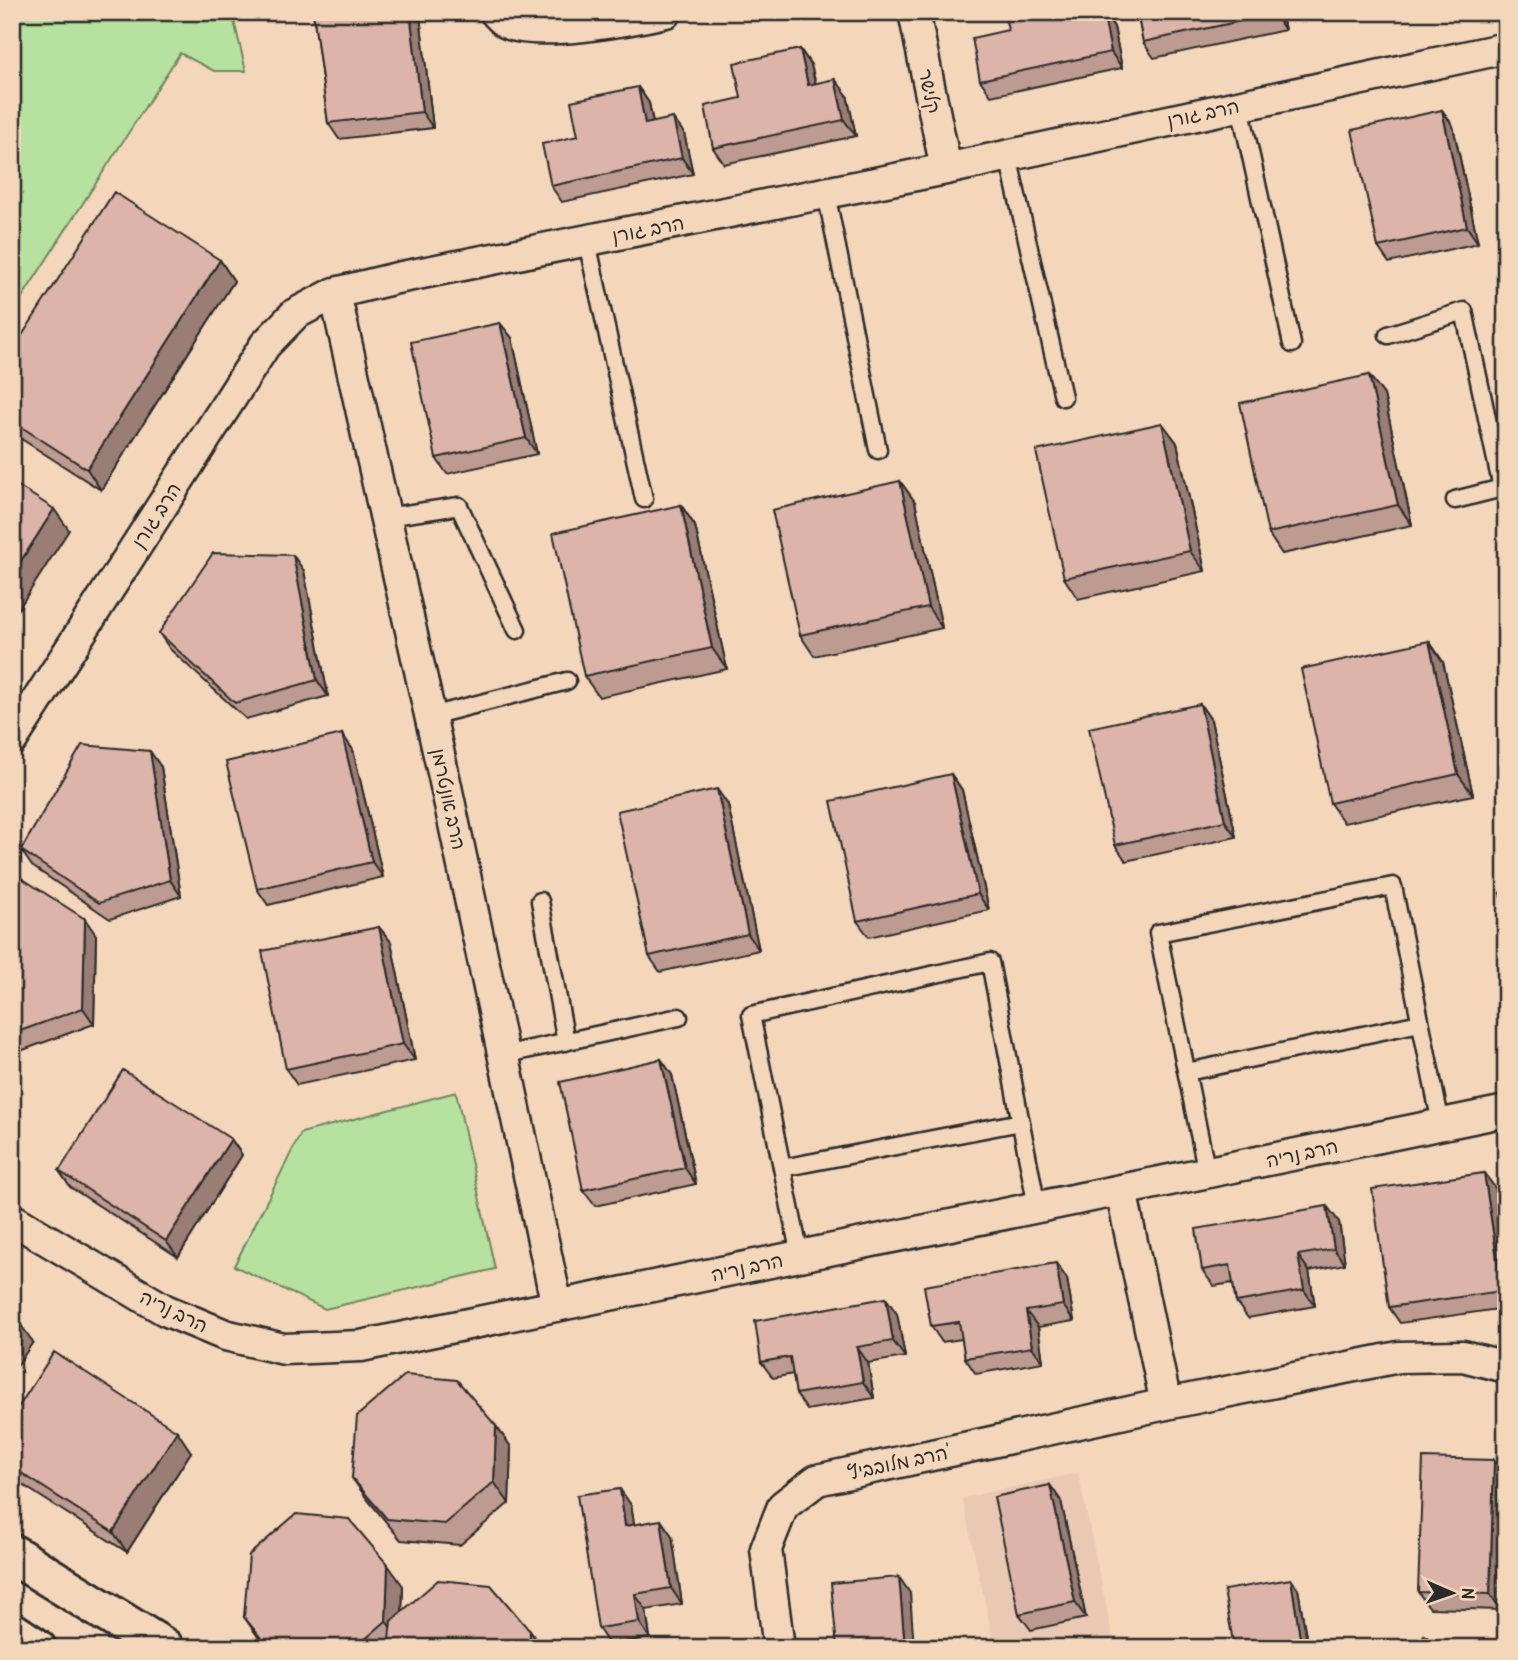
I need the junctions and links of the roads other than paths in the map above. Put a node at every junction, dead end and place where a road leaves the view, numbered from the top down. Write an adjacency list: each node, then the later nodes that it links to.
1 (495, 12): 2 (street)
2 (666, 12)
3 (914, 12): 7 (street, קלישר)
4 (1506, 48): 5 (street, הרב גורן)
5 (1240, 106): 6 (street, הרב גורן); 12 (lane)
6 (1008, 156): 7 (street, הרב גורן); 13 (lane)
7 (946, 169): 8 (street, הרב גורן)
8 (826, 193): 9 (street, הרב גורן); 14 (lane)
9 (587, 242): 10 (street, הרב גורן); 16 (lane)
10 (335, 293): 18 (street, הרב אונטרמן); 22 (street, הרב גורן)
11 (1388, 335): 15 (lane)
12 (1292, 344)
13 (1063, 397)
14 (878, 450)
15 (1504, 488): 17 (lane)
16 (644, 499)
17 (1455, 500)
18 (386, 517): 19 (lane); 21 (street, הרב אונטרמן)
19 (517, 630)
20 (567, 681): 21 (lane)
21 (431, 716): 27 (street, הרב אונטרמן)
22 (12, 740)
23 (540, 901): 26 (lane)
24 (679, 1017): 26 (lane)
25 (1420, 1023): 28 (lane); 28 (lane); 31 (lane)
26 (566, 1042): 27 (lane)
27 (503, 1055): 38 (street, הרב אונטרמן)
28 (1187, 1072): 33 (lane)
29 (1506, 1111): 31 (street, הרב נריה)
30 (1021, 1122): 32 (lane); 32 (lane); 35 (lane)
31 (1441, 1124): 33 (street, הרב נריה)
32 (782, 1168): 37 (lane)
33 (1206, 1172): 34 (street, הרב נריה)
34 (1121, 1190): 35 (street, הרב נריה); 40 (street)
35 (1037, 1207): 37 (street, הרב נריה)
36 (12, 1219): 38 (street, הרב נריה)
37 (800, 1256): 38 (street, הרב נריה)
38 (557, 1306)
39 (1506, 1367): 40 (street, הרב מלובביץ')
40 (1166, 1404): 45 (street, הרב מלובביץ')
41 (12, 1553): 44 (main road)
42 (12, 1632): 43 (main road)
43 (36, 1648)
44 (164, 1648)
45 (779, 1648)

